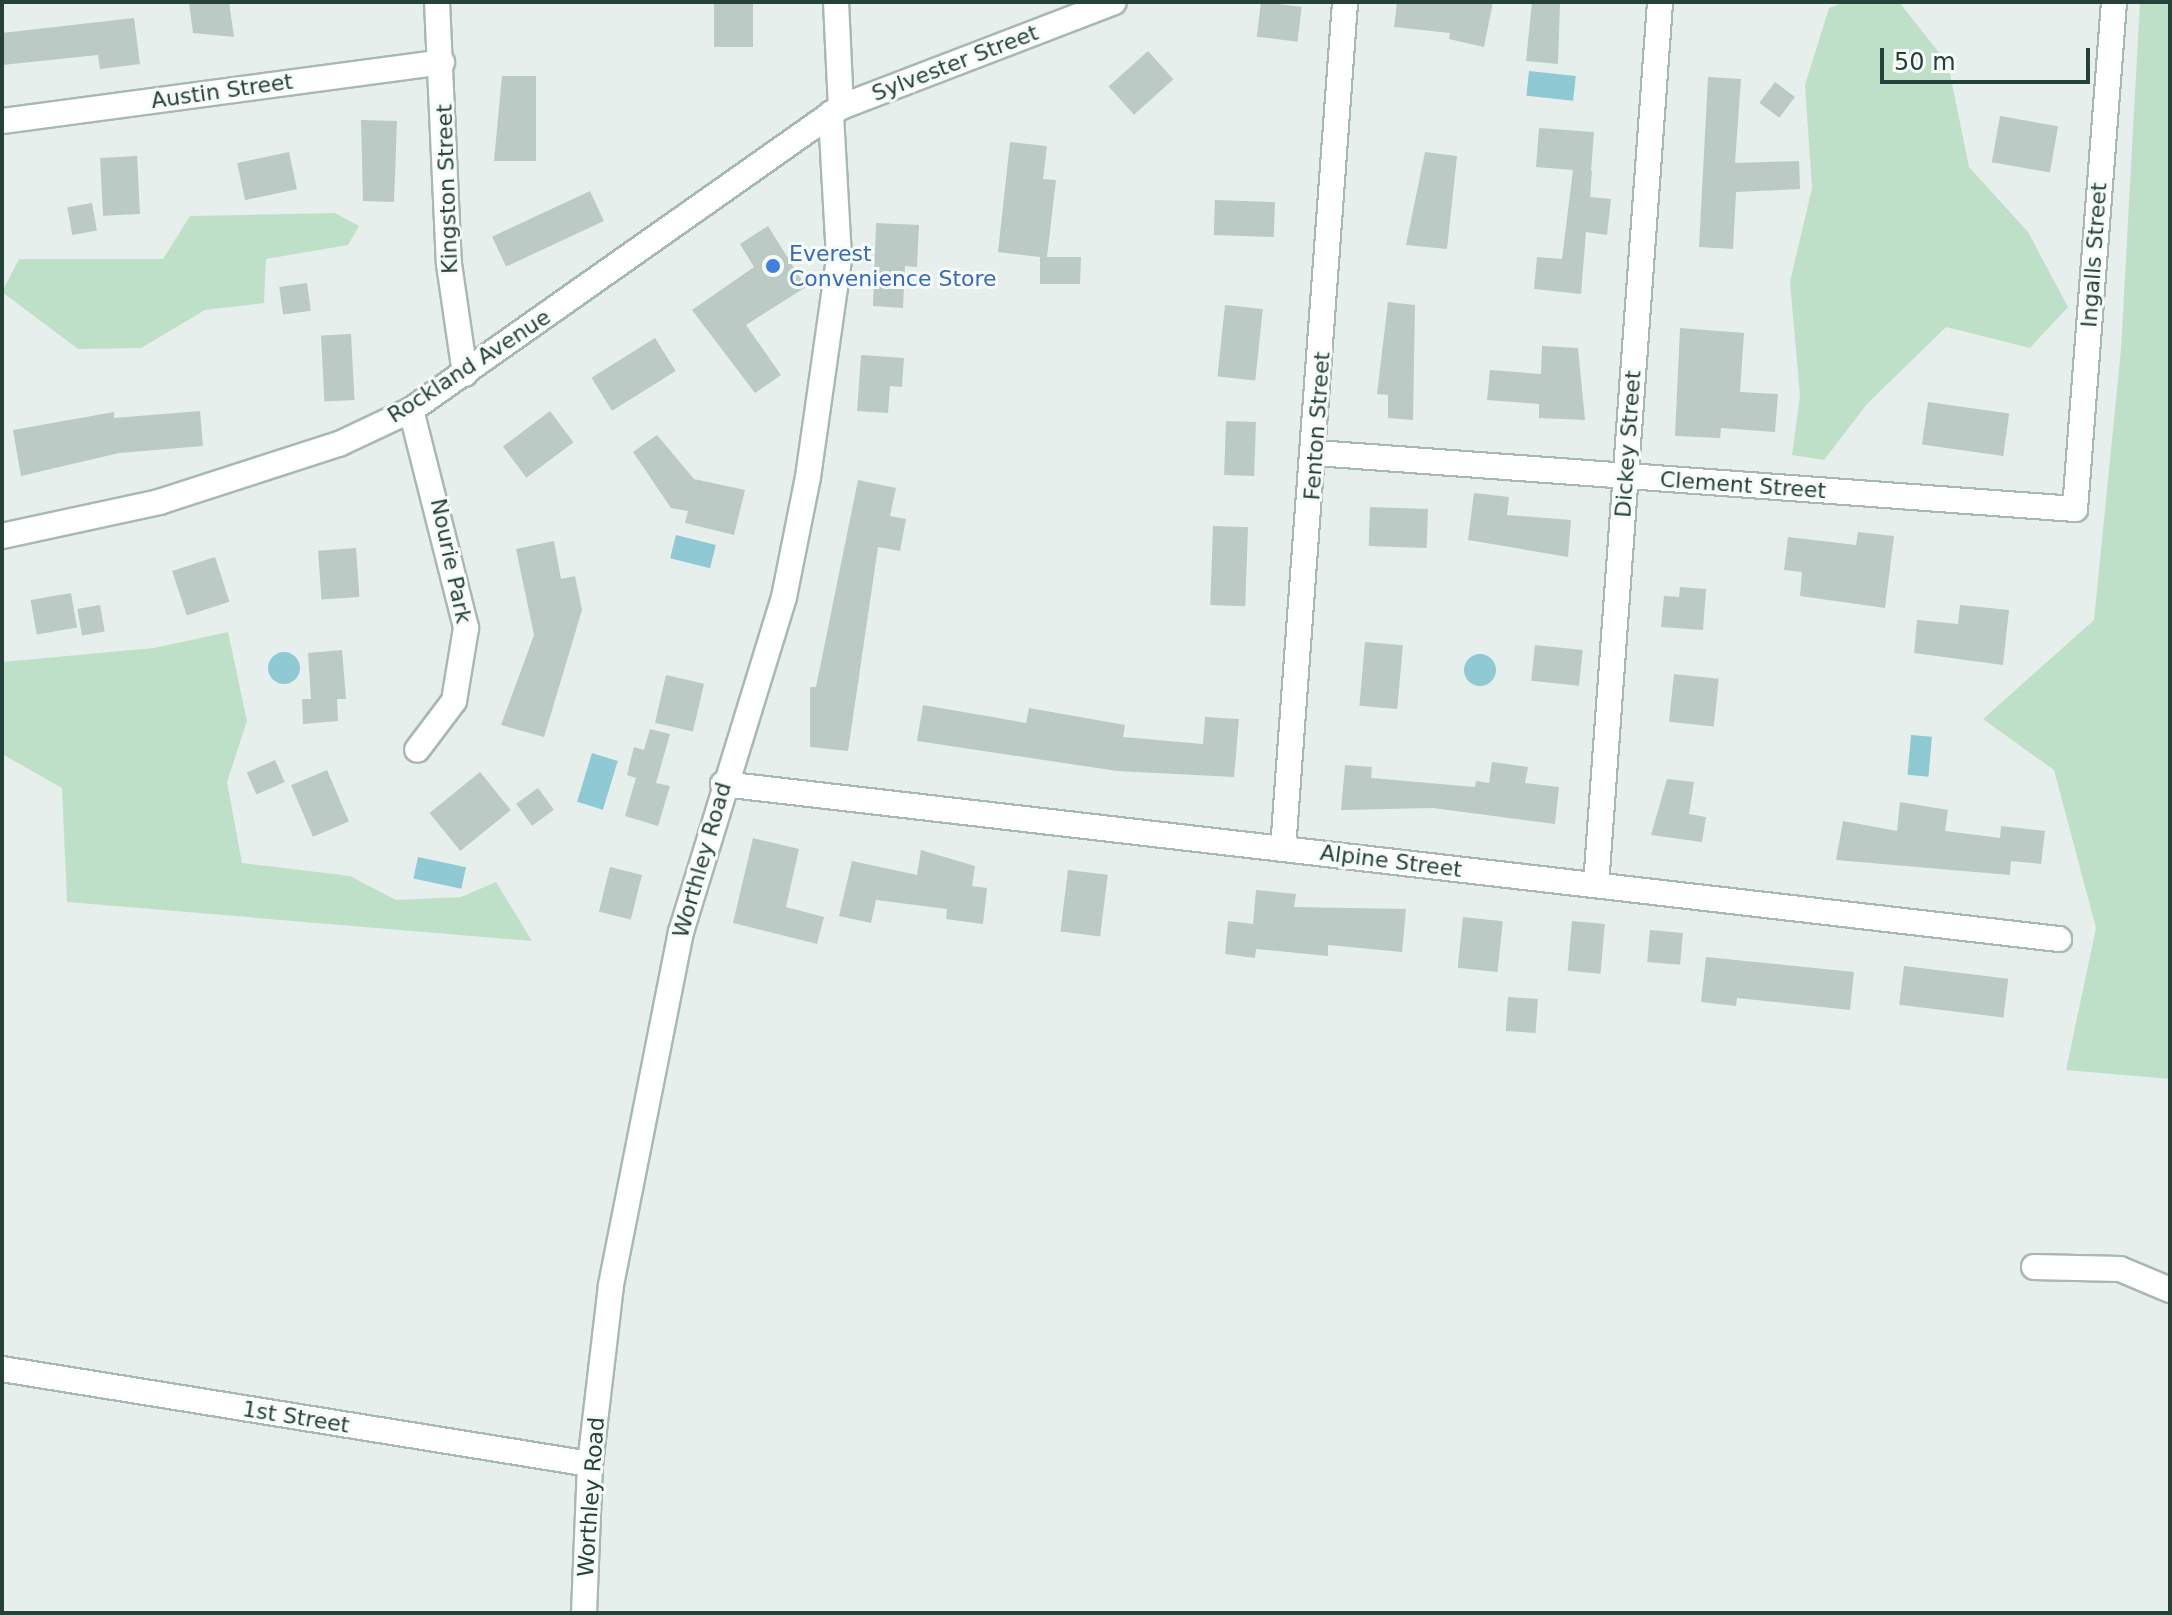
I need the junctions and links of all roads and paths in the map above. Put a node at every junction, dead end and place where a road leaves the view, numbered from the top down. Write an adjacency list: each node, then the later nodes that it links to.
1 (437, 2): 7 (street, Kingston Street)
2 (836, 2): 8 (street, Worthley Road)
3 (1114, 2): 8 (street, Sylvester Street)
4 (1345, 2): 12 (street, Fenton Street)
5 (1660, 2): 13 (street, Dickey Street)
6 (2114, 2): 14 (street, Ingalls Street)
7 (442, 62): 9 (street, Austin Street); 10 (street, Kingston Street)
8 (836, 110): 10 (street, Rockland Avenue); 17 (street, Worthley Road)
9 (2, 121)
10 (465, 374): 11 (street, Rockland Avenue)
11 (411, 410): 15 (street, Rockland Avenue); 16 (street, Nourie Park)
12 (1316, 453): 13 (street, Clement Street); 18 (street, Fenton Street)
13 (1626, 477): 14 (street, Clement Street); 19 (street, Dickey Street)
14 (2075, 509)
15 (2, 536)
16 (417, 750)
17 (723, 784): 18 (street, Alpine Street); 24 (street, Worthley Road)
18 (1283, 849): 19 (street, Alpine Street)
19 (1596, 885): 20 (street, Alpine Street)
20 (2059, 939)
21 (2034, 1267): 22 (street)
22 (2170, 1290)
23 (2, 1369): 24 (street, 1st Street)
24 (590, 1464): 25 (street, Worthley Road)
25 (584, 1613)

